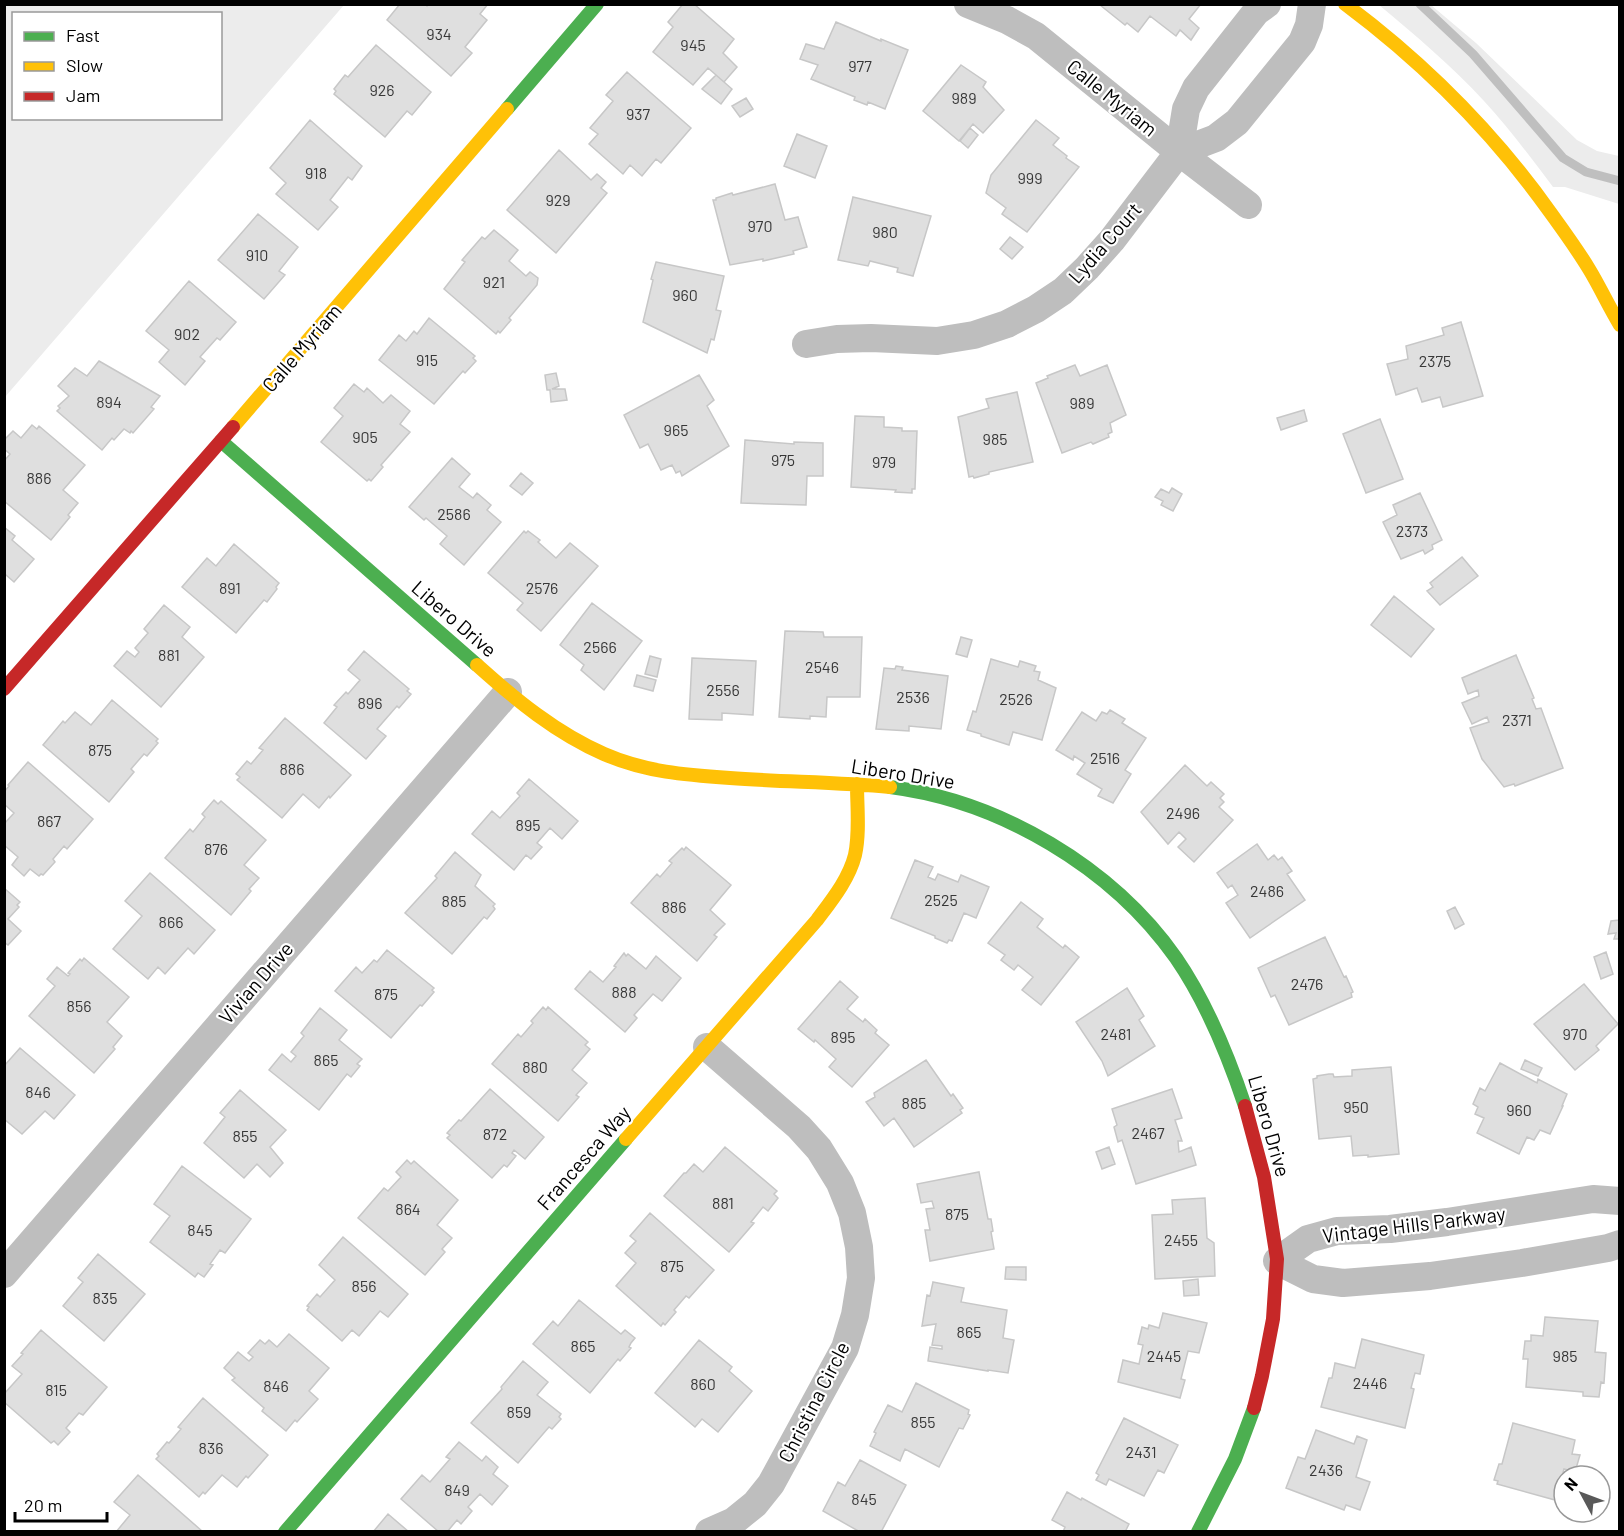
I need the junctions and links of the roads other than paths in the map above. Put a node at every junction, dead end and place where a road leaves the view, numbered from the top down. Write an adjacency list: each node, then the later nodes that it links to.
1 (597, 4): 10 (street, Calle Myriam)
2 (968, 4): 6 (street, Calle Myriam)
3 (1267, 4): 6 (street, Lydia Court)
4 (1312, 4): 6 (street)
5 (1345, 4): 8 (street)
6 (1179, 152): 7 (street, Calle Myriam); 9 (street, Lydia Court)
7 (1248, 205)
8 (1620, 325)
9 (806, 344)
10 (221, 441): 11 (street, Calle Myriam); 12 (street, Libero Drive)
11 (4, 689)
12 (508, 692): 13 (street, Libero Drive); 18 (street, Vivian Drive)
13 (857, 784): 14 (street, Francesca Way); 17 (street, Libero Drive)
14 (707, 1047): 19 (street, Francesca Way); 20 (street, Christina Circle)
15 (1620, 1201): 17 (street, Vintage Hills Parkway)
16 (1620, 1244): 17 (street)
17 (1277, 1261): 21 (street, Libero Drive)
18 (4, 1274)
19 (285, 1532)
20 (709, 1532)
21 (1198, 1532)

